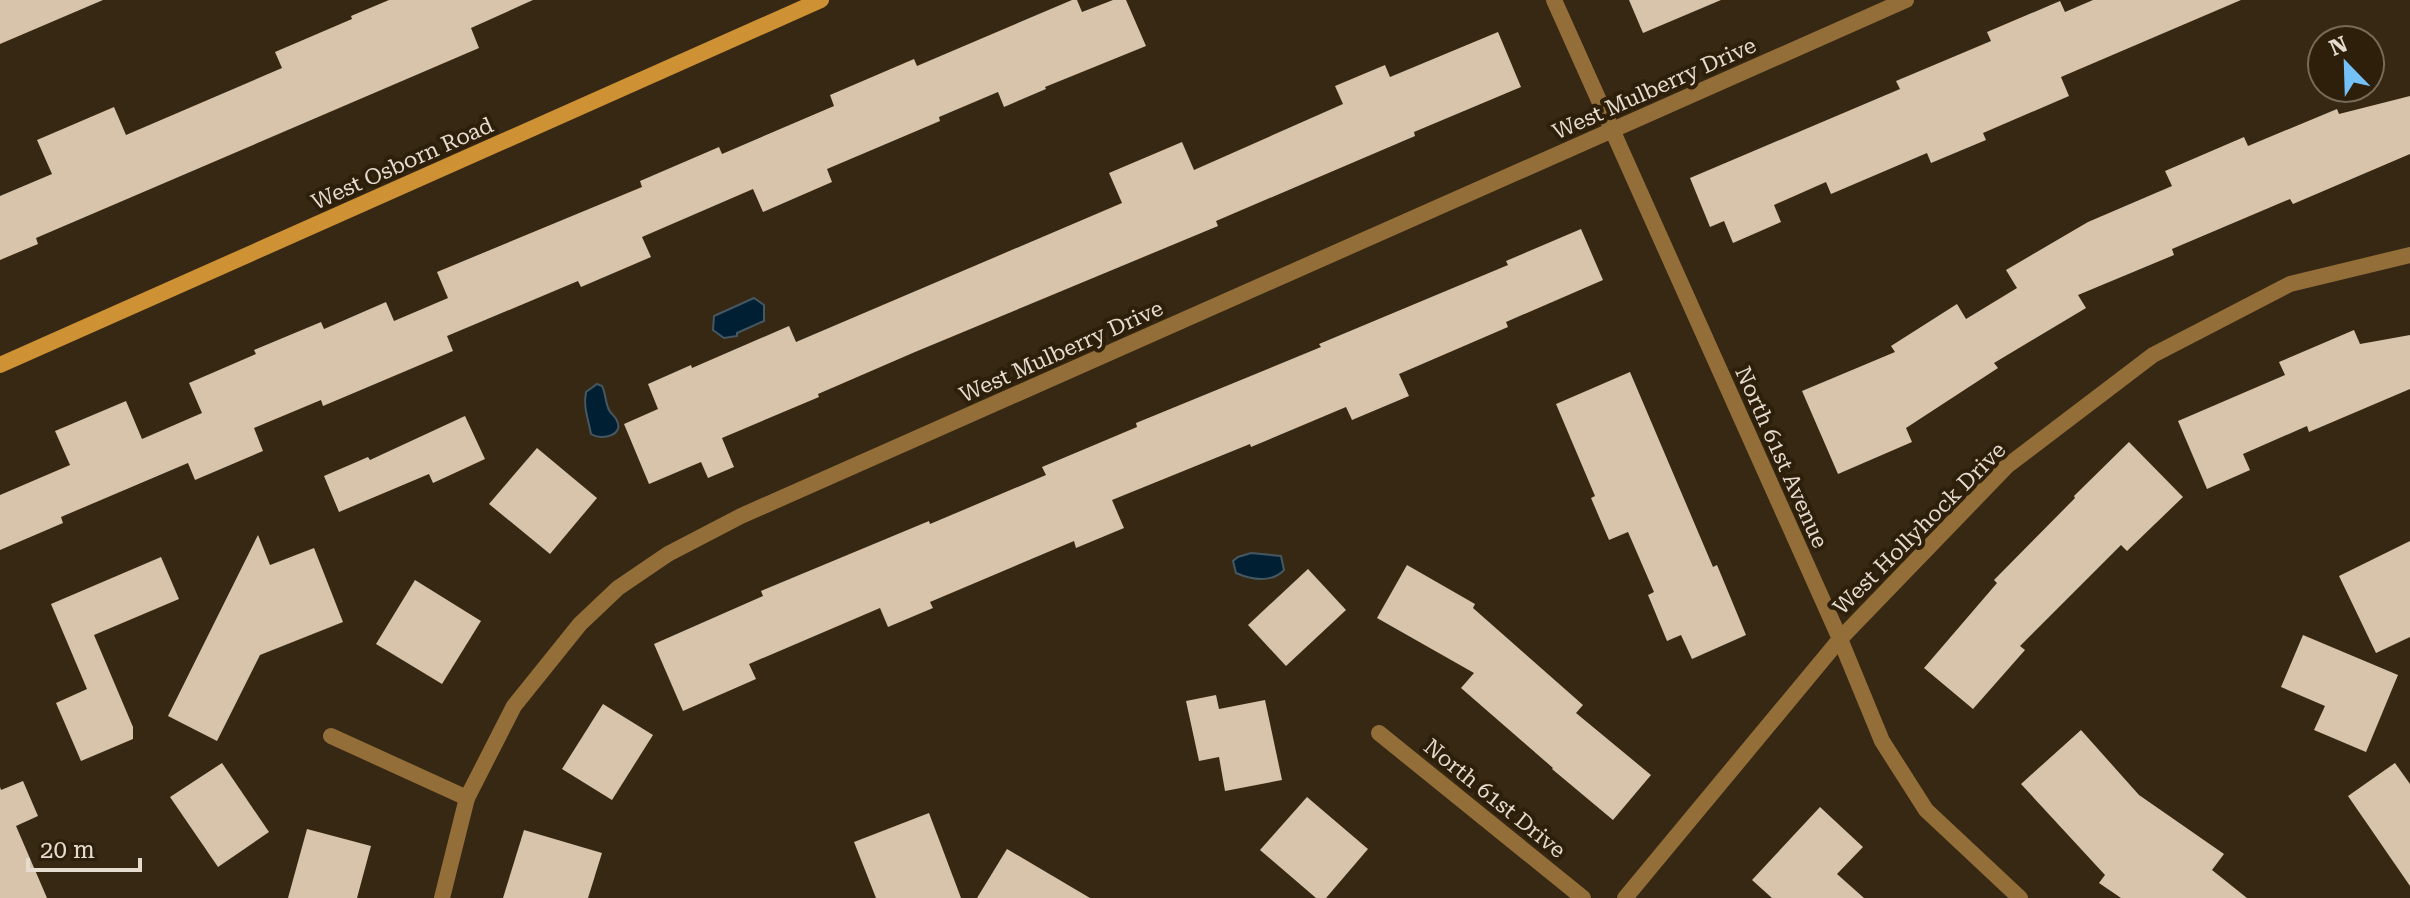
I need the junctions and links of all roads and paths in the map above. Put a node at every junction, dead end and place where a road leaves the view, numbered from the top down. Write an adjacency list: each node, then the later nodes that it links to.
1 (821, 0): 6 (street, West Osborn Road)
2 (1554, 0): 4 (street, North 61st Avenue)
3 (1906, 0): 4 (street, West Mulberry Drive)
4 (1612, 131): 7 (street, North 61st Avenue); 10 (street, West Mulberry Drive)
5 (2410, 255): 7 (street, West Hollyhock Drive)
6 (0, 365)
7 (1840, 639): 13 (street, West Hollyhock Drive); 14 (street, North 61st Avenue)
8 (1379, 733): 12 (street, North 61st Drive)
9 (331, 736): 10 (street)
10 (467, 798): 11 (street, West Mulberry Drive)
11 (442, 898)
12 (1583, 898)
13 (1625, 898)
14 (2020, 898)

